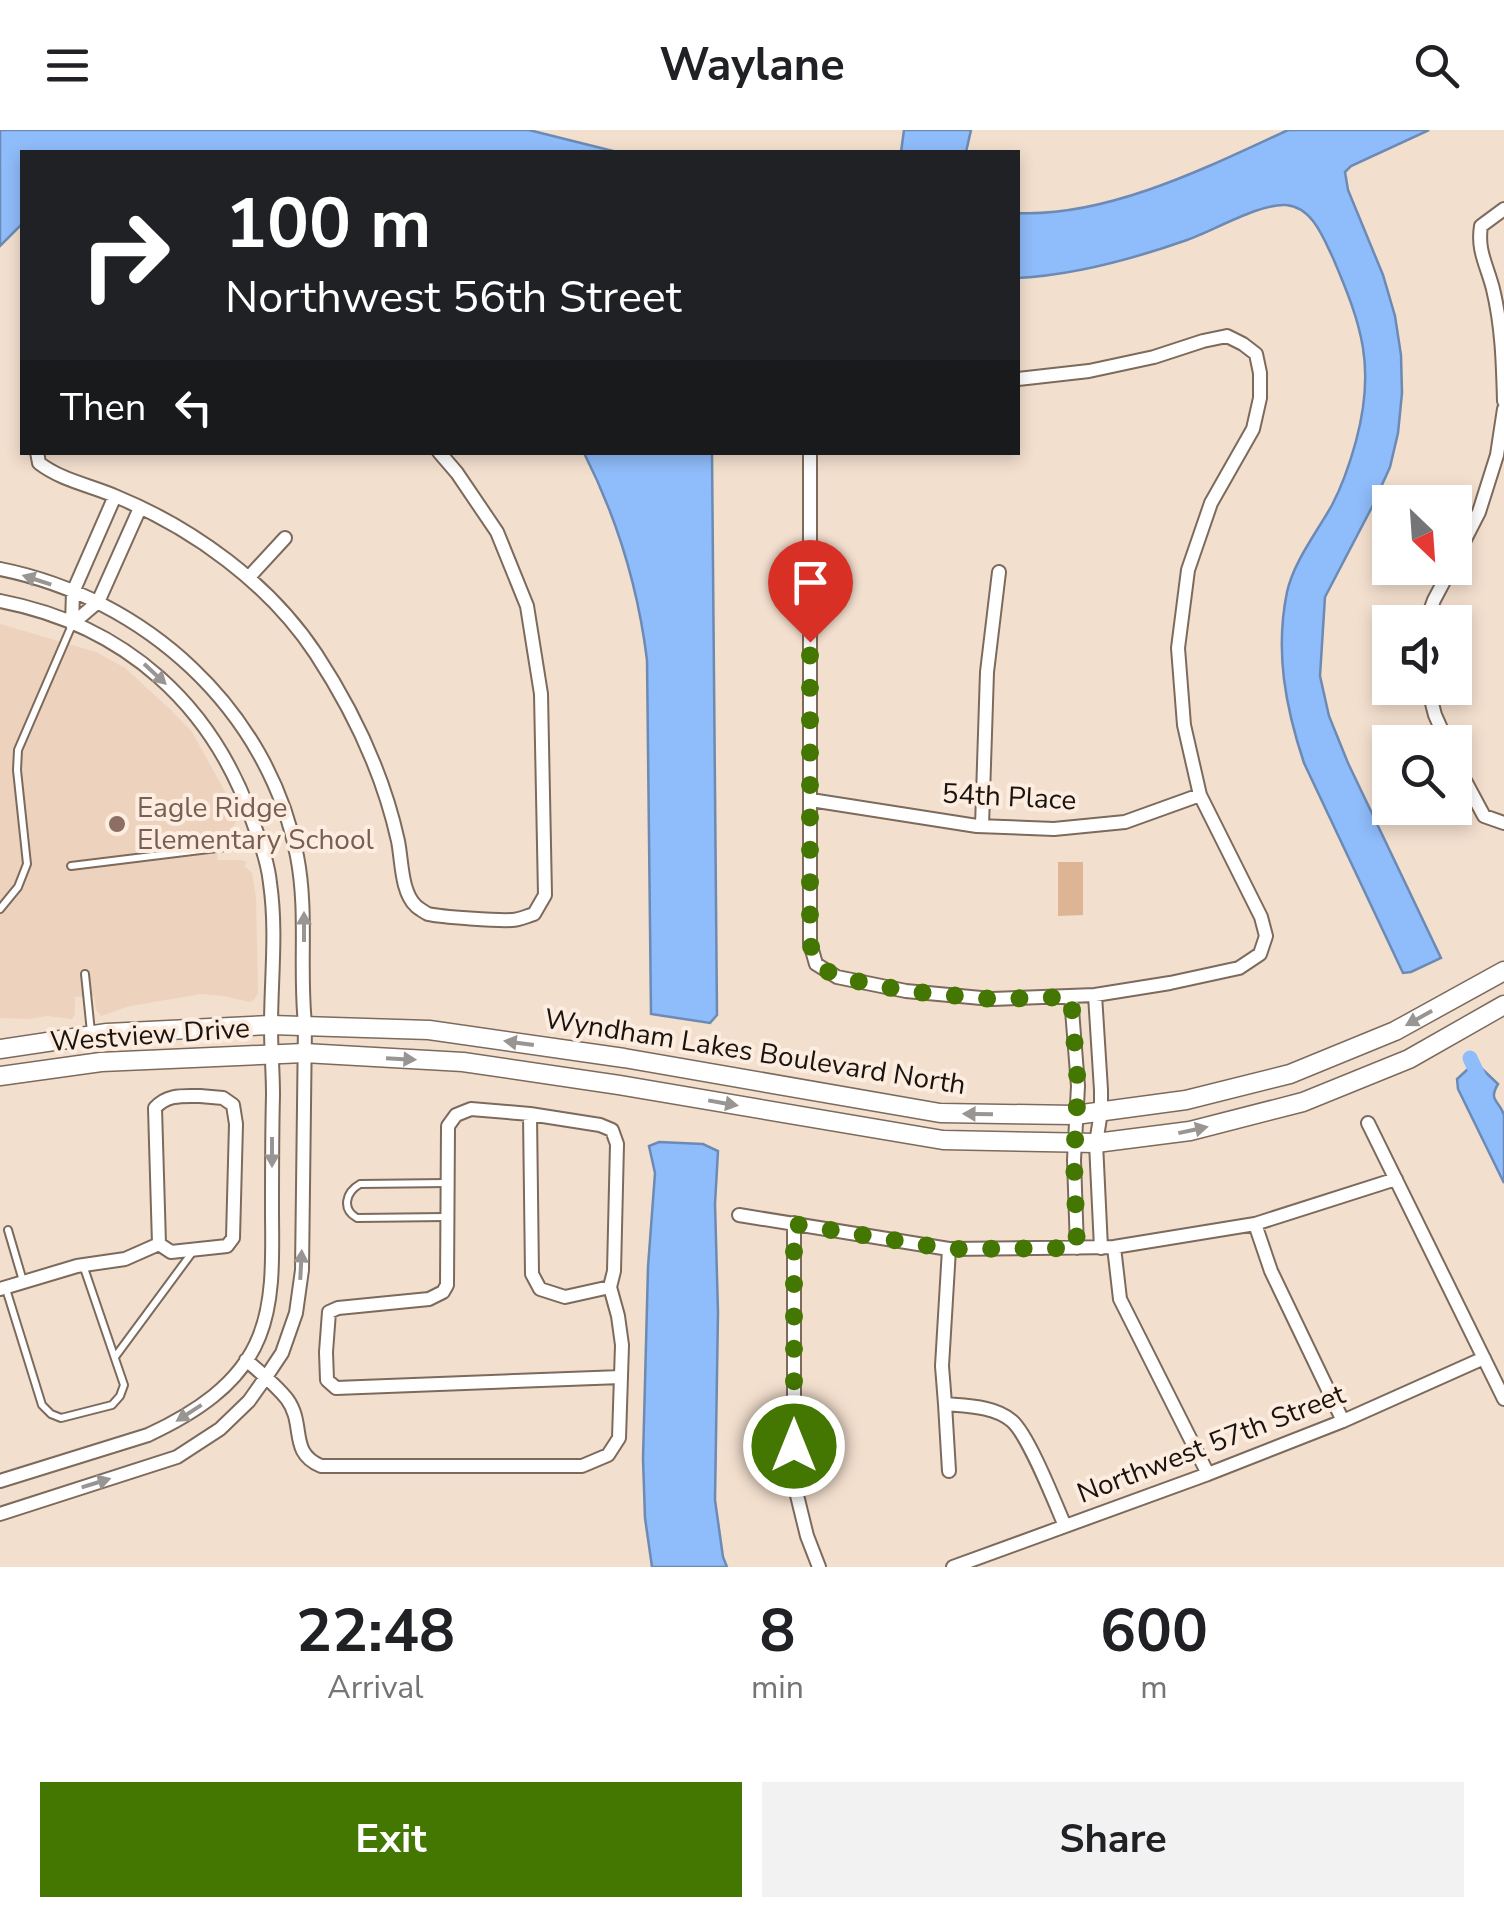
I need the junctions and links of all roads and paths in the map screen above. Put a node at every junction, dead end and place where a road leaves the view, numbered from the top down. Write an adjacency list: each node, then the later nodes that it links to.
1 (1504, 209): 3 (street)
2 (1020, 379): 22 (street)
3 (1504, 402)
4 (1504, 409): 11 (street)
5 (440, 455): 16 (street)
6 (810, 455): 23 (street)
7 (38, 458): 8 (street)
8 (115, 496): 9 (street); 10 (street)
9 (140, 508): 12 (street); 16 (street)
10 (103, 522): 12 (street); 17 (street)
11 (1472, 526)
12 (127, 534): 19 (street)
13 (285, 538): 16 (street)
14 (0, 569): 17 (street, one-way to 14)
15 (999, 572): 25 (street)
16 (249, 578)
17 (74, 592): 19 (street); 20 (street)
18 (0, 601): 20 (street)
19 (98, 602): 20 (street); 35 (street, one-way to 19)
20 (72, 624): 26 (street, one-way to 26); 28 (lane)
21 (1472, 794): 24 (street)
22 (1200, 795): 25 (street, 54th Place); 31 (street)
23 (811, 800): 25 (street, 54th Place); 32 (street)
24 (1504, 823)
25 (982, 826)
26 (260, 843): 27 (lane); 34 (street)
27 (71, 866)
28 (0, 909)
29 (1504, 971): 43 (street, Wyndham Lakes Boulevard North, one-way to 43)
30 (84, 974): 36 (lane)
31 (1095, 996): 32 (street); 37 (street)
32 (1071, 997): 38 (street)
33 (1504, 1005): 48 (street, Wyndham Lakes Boulevard North, one-way to 33)
34 (271, 1024): 35 (street, Wyndham Lakes Boulevard North); 36 (street, Westview Drive); 41 (street)
35 (305, 1024): 40 (street); 45 (street, Wyndham Lakes Boulevard North, one-way to 35)
36 (92, 1035): 39 (street, Westview Drive)
37 (1098, 1035): 38 (lane); 43 (street)
38 (1075, 1036): 45 (street)
39 (0, 1049)
40 (304, 1053): 41 (street, Westview Drive); 47 (street, Wyndham Lakes Boulevard North, one-way to 47); 70 (street, one-way to 40)
41 (272, 1054): 42 (street, Westview Drive); 69 (street, one-way to 69)
42 (0, 1076)
43 (1101, 1112): 45 (street, Wyndham Lakes Boulevard North); 48 (street)
44 (530, 1114): 50 (street); 65 (street); 65 (street)
45 (1076, 1115): 47 (street)
46 (1368, 1123): 49 (street)
47 (1074, 1143): 48 (street, Wyndham Lakes Boulevard North); 52 (street)
48 (1096, 1143): 51 (street)
49 (1396, 1179): 56 (street); 68 (street)
50 (448, 1183): 54 (street); 54 (lane)
51 (1099, 1208): 52 (lane); 60 (street)
52 (1076, 1209): 59 (street)
53 (739, 1215): 55 (street)
54 (448, 1217): 71 (street)
55 (794, 1224): 62 (street); 80 (street)
56 (1255, 1224): 60 (street); 74 (street)
57 (8, 1230): 64 (lane)
58 (160, 1244): 61 (street); 61 (street); 63 (street)
59 (1077, 1248): 60 (street); 62 (street)
60 (1108, 1248): 76 (street)
61 (195, 1249): 67 (lane)
62 (949, 1249): 73 (street)
63 (83, 1265): 64 (street); 67 (lane)
64 (23, 1282): 66 (street)
65 (610, 1287): 71 (street)
66 (3, 1288): 67 (lane)
67 (114, 1358)
68 (1484, 1358): 72 (street); 74 (street, Northwest 57th Street)
69 (246, 1360): 70 (street); 77 (street, one-way to 77)
70 (266, 1378): 71 (street); 78 (street, one-way to 70)
71 (621, 1378)
72 (1504, 1399)
73 (945, 1404): 75 (street); 79 (street)
74 (1343, 1422): 76 (street, Northwest 57th Street)
75 (949, 1471)
76 (1208, 1474): 79 (street, Northwest 57th Street)
77 (0, 1481)
78 (1, 1511)
79 (1066, 1526): 81 (street, Northwest 57th Street)
80 (820, 1567)
81 (953, 1567)

